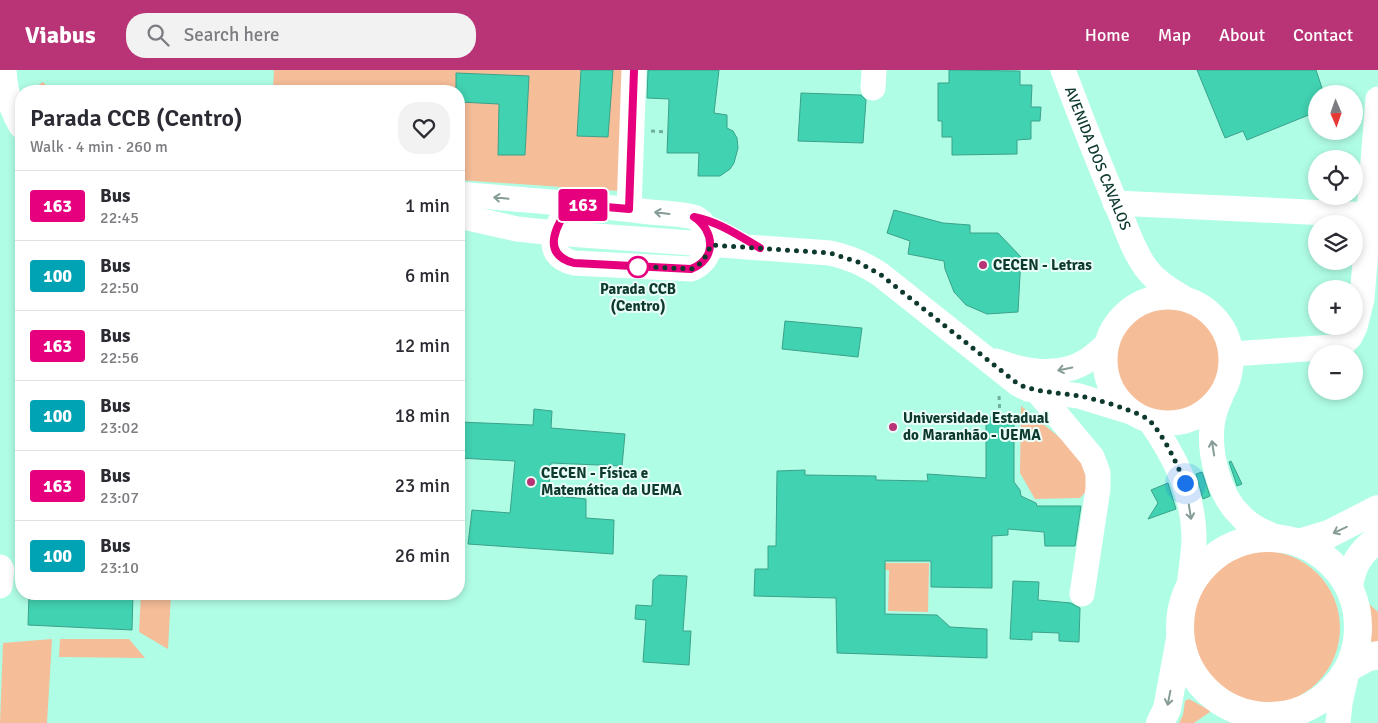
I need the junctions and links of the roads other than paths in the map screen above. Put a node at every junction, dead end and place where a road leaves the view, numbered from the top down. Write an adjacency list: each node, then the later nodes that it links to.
1 (4, 70): 5 (street)
2 (634, 70): 9 (street)
3 (1064, 70): 7 (street, AVENIDA DOS CAVALOS)
4 (1378, 99): 10 (street)
5 (15, 116)
6 (465, 195): 8 (street, one-way to 6)
7 (1115, 203): 10 (street); 15 (street, AVENIDA DOS CAVALOS)
8 (572, 204): 9 (street); 13 (street)
9 (629, 209): 12 (street, one-way to 9)
10 (1370, 215): 21 (street)
11 (465, 217): 13 (street)
12 (694, 217): 14 (street); 16 (street)
13 (555, 233): 14 (street)
14 (711, 245): 16 (street)
15 (1133, 246): 17 (street, AVENIDA DOS CAVALOS); 18 (street, AVENIDA DOS CAVALOS)
16 (760, 248): 20 (street)
17 (1186, 299): 18 (street); 21 (street)
18 (1129, 310): 19 (street)
19 (1106, 345): 20 (street, one-way to 20); 24 (street)
20 (980, 354): 22 (street)
21 (1232, 354): 23 (street)
22 (1038, 391): 24 (street); 32 (street)
23 (1222, 394): 24 (street); 27 (street, one-way to 23)
24 (1141, 416): 30 (street, one-way to 30)
25 (1378, 509): 27 (main road, one-way to 27)
26 (1378, 538): 31 (main road)
27 (1288, 541): 30 (main road); 31 (main road)
28 (0, 567): 29 (street)
29 (0, 586)
30 (1190, 586): 34 (main road)
31 (1349, 587): 33 (main road); 36 (main road)
32 (1082, 594)
33 (1378, 603)
34 (1180, 638): 37 (main road); 38 (main road, one-way to 38)
35 (1378, 655): 36 (main road)
36 (1349, 669): 37 (main road); 40 (street)
37 (1278, 716): 39 (main road)
38 (1160, 723)
39 (1241, 723)
40 (1338, 723)

